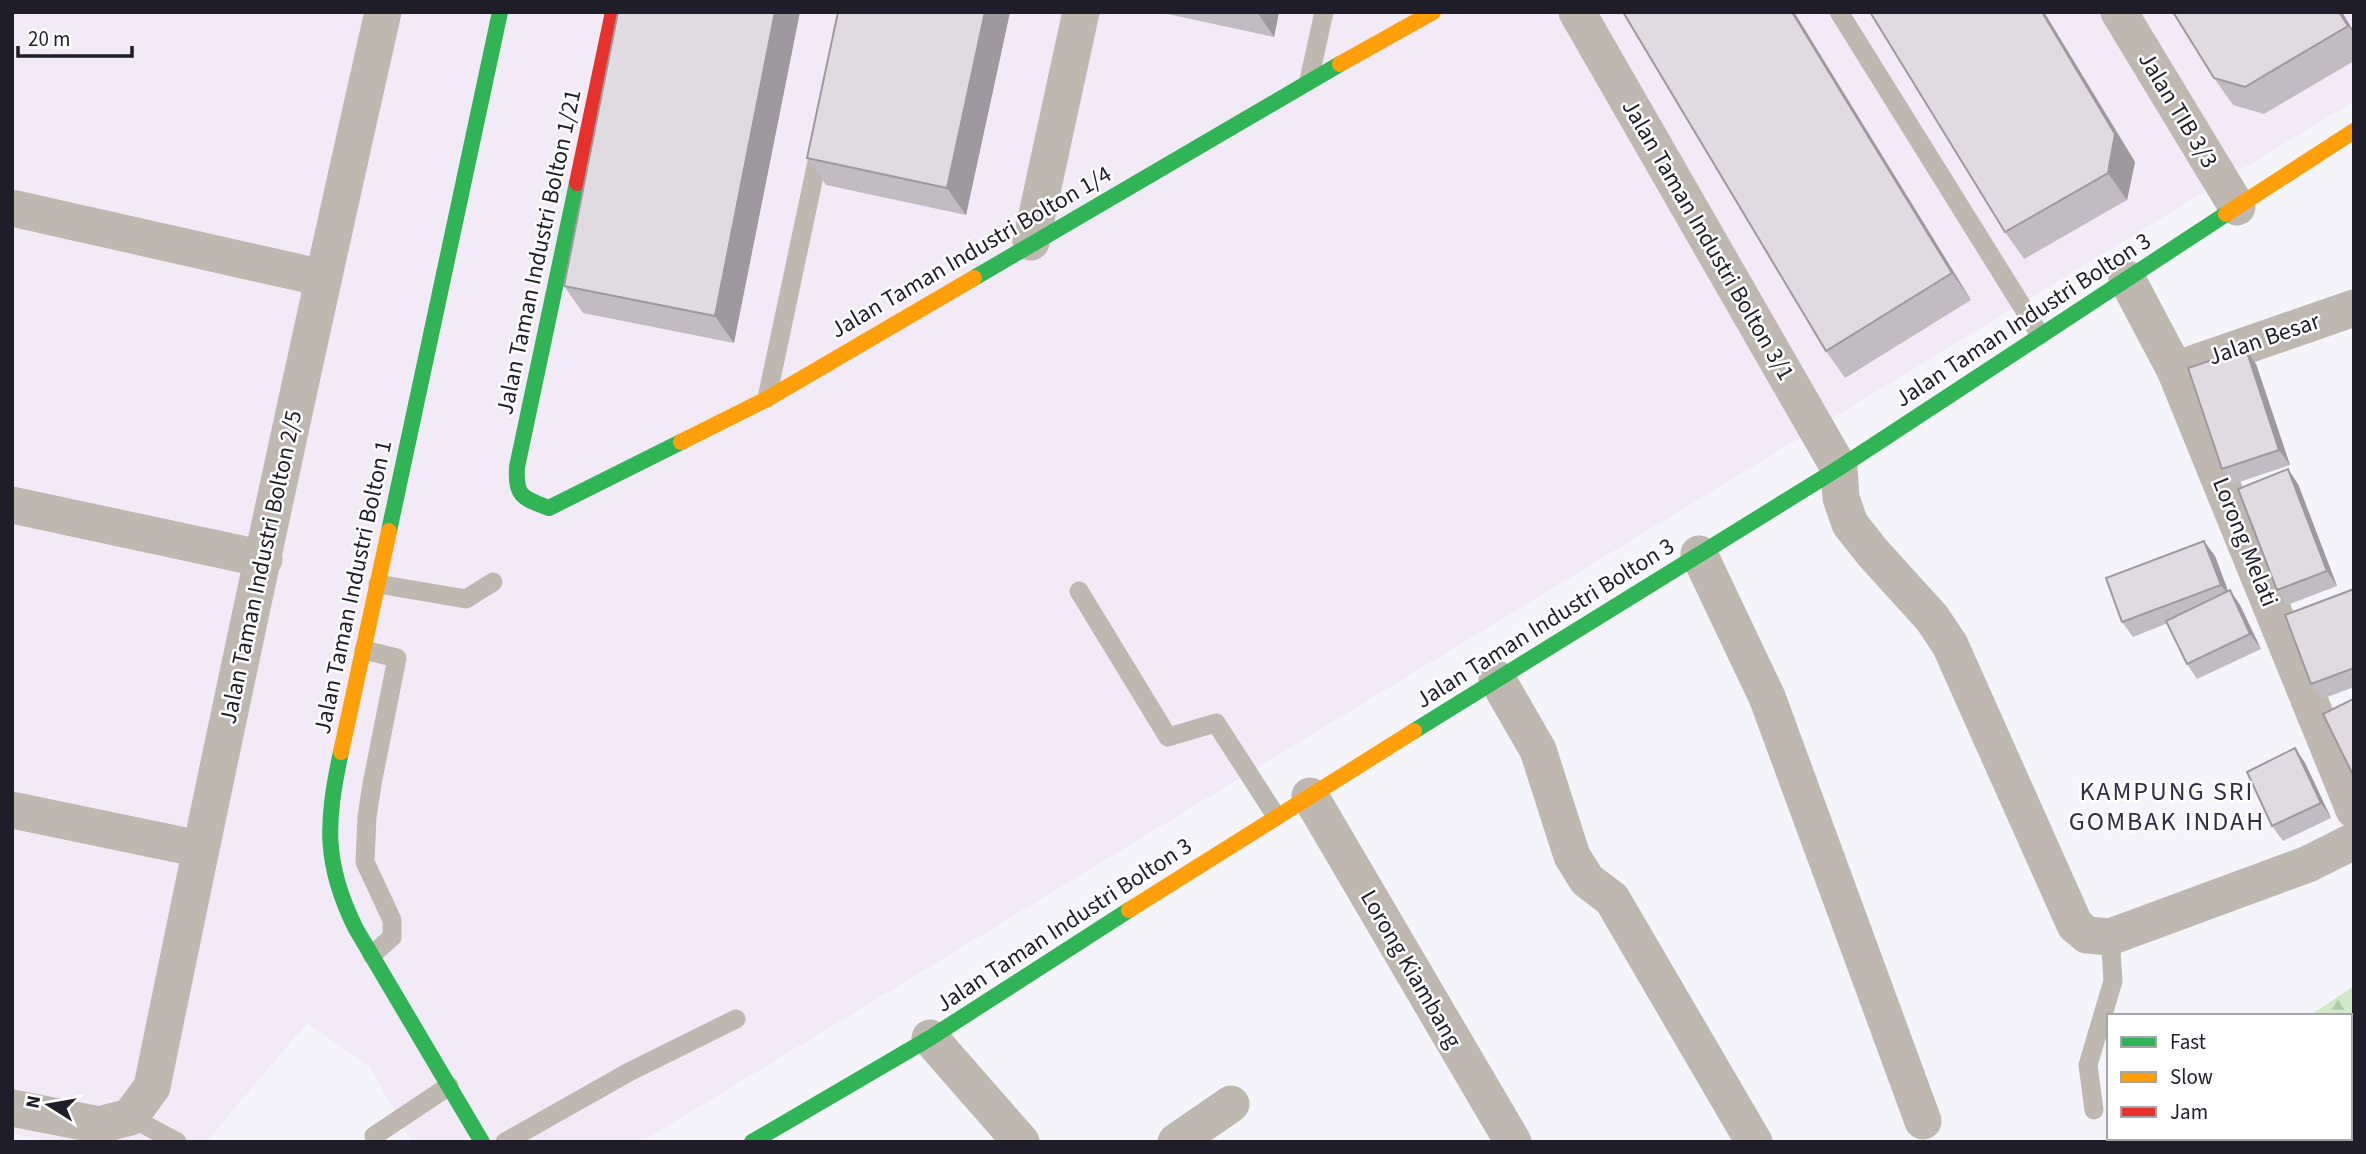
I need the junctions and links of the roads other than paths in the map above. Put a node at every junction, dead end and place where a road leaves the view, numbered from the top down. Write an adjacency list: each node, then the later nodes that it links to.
1 (383, 12): 16 (street, Jalan Taman Industri Bolton 2/5)
2 (500, 12): 28 (street, Jalan Taman Industri Bolton 1)
3 (613, 12): 23 (street, Jalan Taman Industri Bolton 1/21)
4 (1081, 12): 15 (street)
5 (1324, 12): 10 (lane)
6 (1433, 12): 10 (street, Jalan Taman Industri Bolton 1/4)
7 (1577, 12): 22 (street, Jalan Taman Industri Bolton 3/1)
8 (1839, 12): 19 (lane)
9 (2119, 12): 13 (street, Jalan TIB 3/3)
10 (1309, 81): 15 (street, Jalan Taman Industri Bolton 1/4)
11 (826, 119): 21 (lane)
12 (2354, 131): 13 (street, Jalan Taman Industri Bolton 3)
13 (2237, 207): 17 (street, Jalan Taman Industri Bolton 3)
14 (12, 208): 16 (street)
15 (1031, 242): 21 (street, Jalan Taman Industri Bolton 1/4)
16 (323, 278): 26 (street, Jalan Taman Industri Bolton 2/5)
17 (2127, 279): 19 (street, Jalan Taman Industri Bolton 3); 20 (street, Lorong Melati)
18 (2354, 308): 20 (street, Jalan Besar)
19 (2040, 335): 22 (street, Jalan Taman Industri Bolton 3)
20 (2175, 370): 34 (street, Lorong Melati)
21 (766, 399): 23 (street, Jalan Taman Industri Bolton 1/4)
22 (1839, 468): 25 (street, Jalan Taman Industri Bolton 3); 38 (street)
23 (526, 499)
24 (12, 505): 26 (street)
25 (1699, 554): 31 (street, Jalan Taman Industri Bolton 3); 47 (street)
26 (264, 559): 37 (street, Jalan Taman Industri Bolton 2/5)
27 (494, 582): 28 (lane)
28 (377, 584): 30 (street, Jalan Taman Industri Bolton 1)
29 (1079, 591): 35 (lane)
30 (363, 650): 39 (street, Jalan Taman Industri Bolton 1); 39 (lane)
31 (1497, 679): 32 (street, Jalan Taman Industri Bolton 3); 57 (street)
32 (1310, 796): 35 (street, Jalan Taman Industri Bolton 3); 56 (street, Lorong Kiambang)
33 (12, 810): 37 (street)
34 (2354, 810)
35 (1276, 816): 41 (street, Jalan Taman Industri Bolton 3)
36 (2354, 841): 38 (street)
37 (200, 849): 46 (street, Jalan Taman Industri Bolton 2/5)
38 (2110, 937): 45 (lane)
39 (372, 955): 42 (street, Jalan Taman Industri Bolton 1)
40 (737, 1018): 52 (lane)
41 (930, 1038): 48 (street, Jalan Taman Industri Bolton 3); 54 (street)
42 (449, 1086): 49 (lane); 51 (street, Jalan Taman Industri Bolton 1)
43 (1231, 1104): 55 (street)
44 (12, 1108): 46 (street)
45 (2094, 1110)
46 (130, 1117): 50 (lane)
47 (1923, 1121)
48 (790, 1132): 53 (street, Jalan Taman Industri Bolton 3)
49 (374, 1136)
50 (177, 1142)
51 (481, 1142)
52 (505, 1142)
53 (752, 1142)
54 (1021, 1142)
55 (1176, 1142)
56 (1513, 1142)
57 (1754, 1142)

